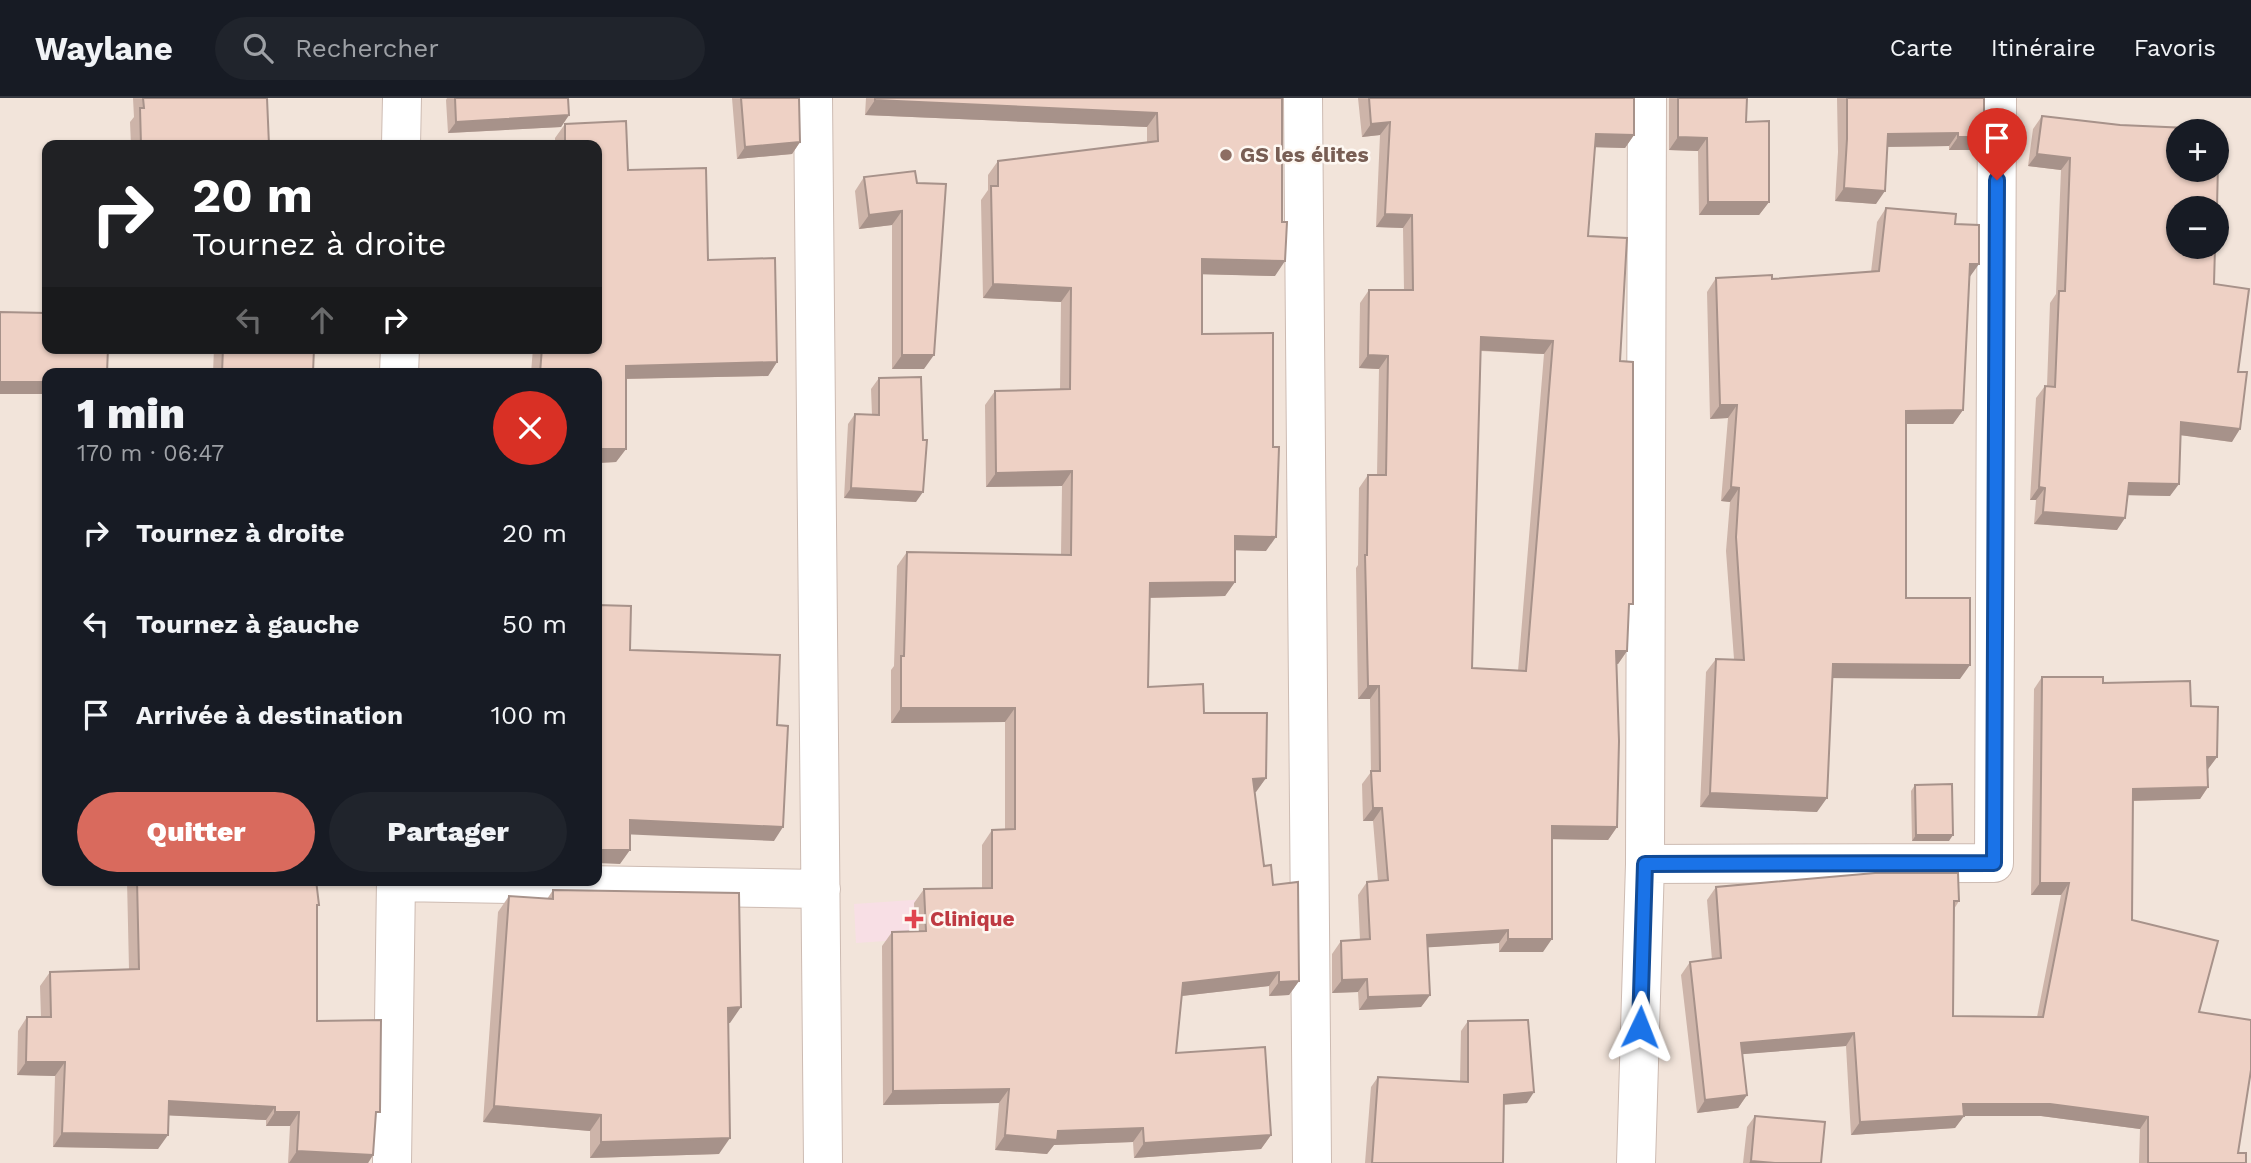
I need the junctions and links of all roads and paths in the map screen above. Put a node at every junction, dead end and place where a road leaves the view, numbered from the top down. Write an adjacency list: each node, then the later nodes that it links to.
1 (401, 98): 6 (street)
2 (813, 98): 10 (street)
3 (1303, 98): 13 (street)
4 (1647, 98): 7 (street)
5 (1997, 98): 7 (street)
6 (401, 140)
7 (1645, 864): 14 (street)
8 (602, 885): 10 (street)
9 (396, 886): 11 (street)
10 (821, 889): 12 (street)
11 (392, 1163)
12 (823, 1163)
13 (1312, 1163)
14 (1636, 1163)

